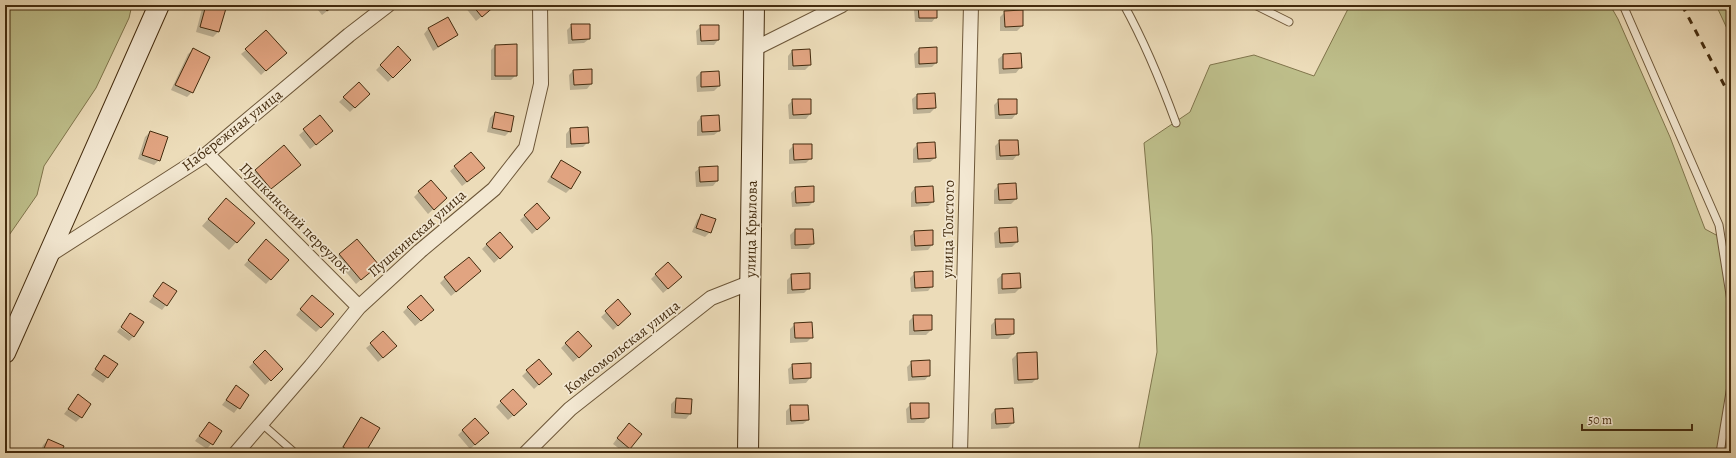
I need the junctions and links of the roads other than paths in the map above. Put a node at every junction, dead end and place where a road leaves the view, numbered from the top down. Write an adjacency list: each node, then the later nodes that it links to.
1 (159, 5): 14 (main road)
2 (388, 5): 13 (street, Набережная улица)
3 (540, 5): 17 (street, Пушкинская улица)
4 (754, 5): 11 (main road, улица Крылова)
5 (842, 5): 11 (street)
6 (971, 5): 25 (street, улица Толстого)
7 (1124, 5): 12 (lane)
8 (1254, 5): 10 (lane)
9 (1623, 5): 16 (lane)
10 (1289, 22)
11 (754, 49): 15 (main road, улица Крылова)
12 (1176, 123)
13 (207, 154): 14 (street, Набережная улица); 17 (street, Пушкинский переулок)
14 (48, 256): 18 (main road)
15 (750, 283): 23 (street, Комсомольская улица); 24 (main road, улица Крылова)
16 (1731, 301)
17 (359, 307): 20 (street, Пушкинская улица)
18 (5, 353)
19 (1731, 386): 26 (lane)
20 (260, 423): 21 (street, Пушкинская улица); 22 (lane)
21 (236, 453)
22 (295, 453)
23 (526, 453)
24 (748, 453)
25 (960, 453)
26 (1720, 453)

